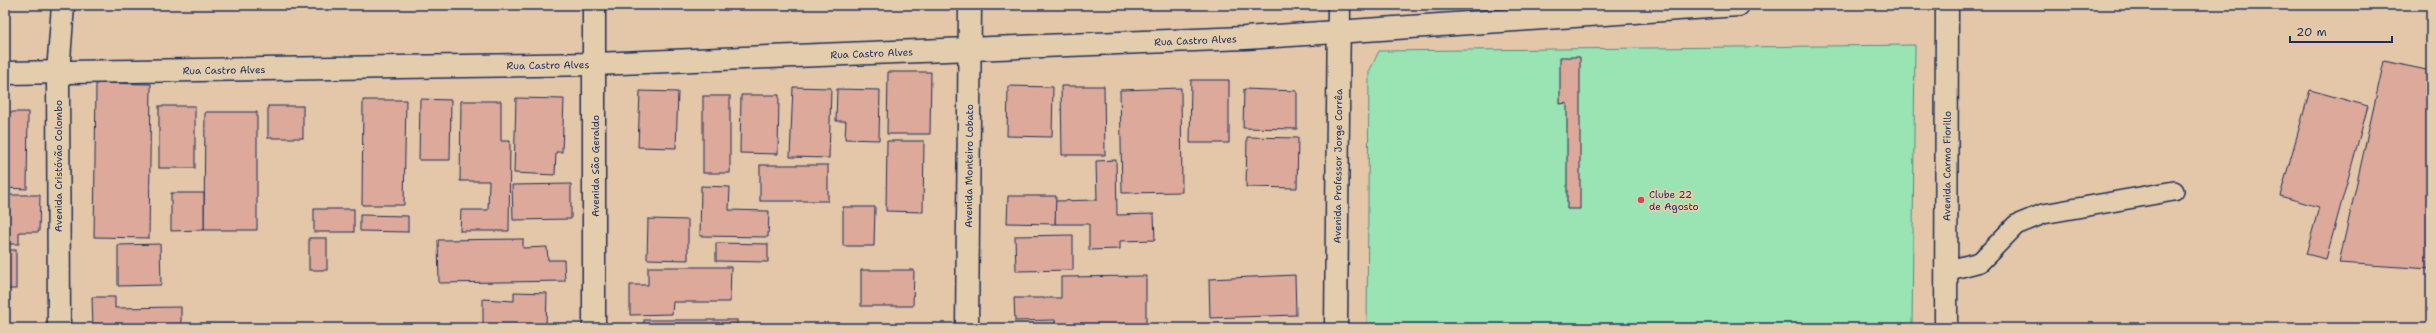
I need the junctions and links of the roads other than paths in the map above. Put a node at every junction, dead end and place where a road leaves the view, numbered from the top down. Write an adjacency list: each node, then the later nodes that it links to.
1 (63, 5): 11 (main road, Avenida Cristóvão Colombo)
2 (594, 5): 9 (main road, Avenida São Geraldo)
3 (970, 5): 8 (main road, Avenida Monteiro Lobato)
4 (1339, 5): 7 (main road, Avenida Professor Jorge Corrêa)
5 (1738, 5): 7 (main road, Rua Castro Alves)
6 (1947, 5): 13 (main road, Avenida Carmo Fiorillo)
7 (1338, 31): 8 (main road, Rua Castro Alves); 17 (main road, Avenida Professor Jorge Corrêa)
8 (970, 49): 9 (main road, Rua Castro Alves); 16 (main road, Avenida Monteiro Lobato)
9 (595, 64): 11 (main road, Rua Castro Alves); 15 (main road, Avenida São Geraldo)
10 (5, 73): 11 (main road, Rua Castro Alves)
11 (58, 73): 14 (main road, Avenida Cristóvão Colombo)
12 (2174, 191): 13 (lane)
13 (1946, 271): 18 (main road, Avenida Carmo Fiorillo)
14 (59, 328)
15 (594, 328)
16 (967, 328)
17 (1336, 328)
18 (1946, 328)

